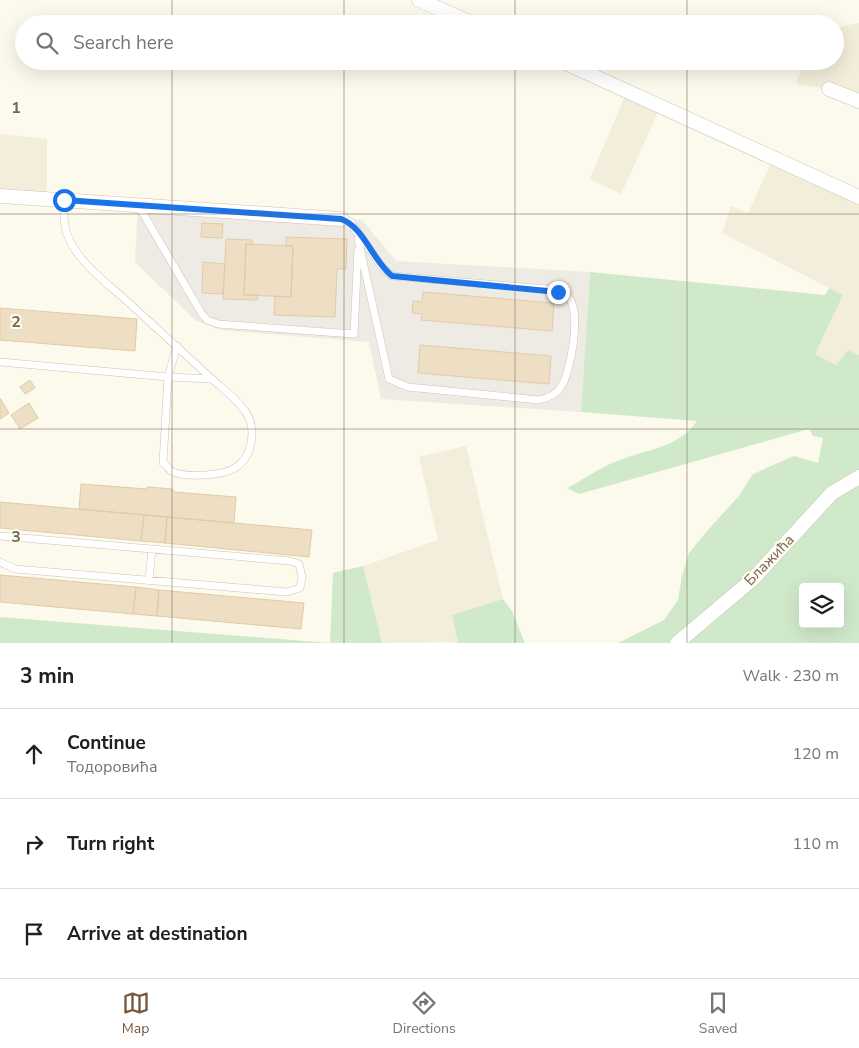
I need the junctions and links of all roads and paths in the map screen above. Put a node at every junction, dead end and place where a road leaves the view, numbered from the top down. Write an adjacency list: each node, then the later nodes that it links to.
1 (419, 0): 2 (street)
2 (453, 15)
3 (581, 70): 7 (street)
4 (829, 89): 5 (street)
5 (859, 101)
6 (0, 196): 8 (street)
7 (859, 197)
8 (64, 200): 9 (street); 13 (lane)
9 (138, 205): 10 (street); 12 (lane)
10 (341, 219): 11 (lane)
11 (356, 229): 12 (lane); 12 (lane)
12 (358, 240)
13 (176, 346): 15 (lane); 16 (lane)
14 (0, 362): 15 (lane)
15 (168, 377): 16 (lane); 16 (lane)
16 (212, 379)
17 (859, 477): 22 (street, Блажића)
18 (0, 536): 19 (lane)
19 (152, 549): 21 (lane); 21 (lane)
20 (0, 562): 21 (lane)
21 (150, 581)
22 (677, 643)

